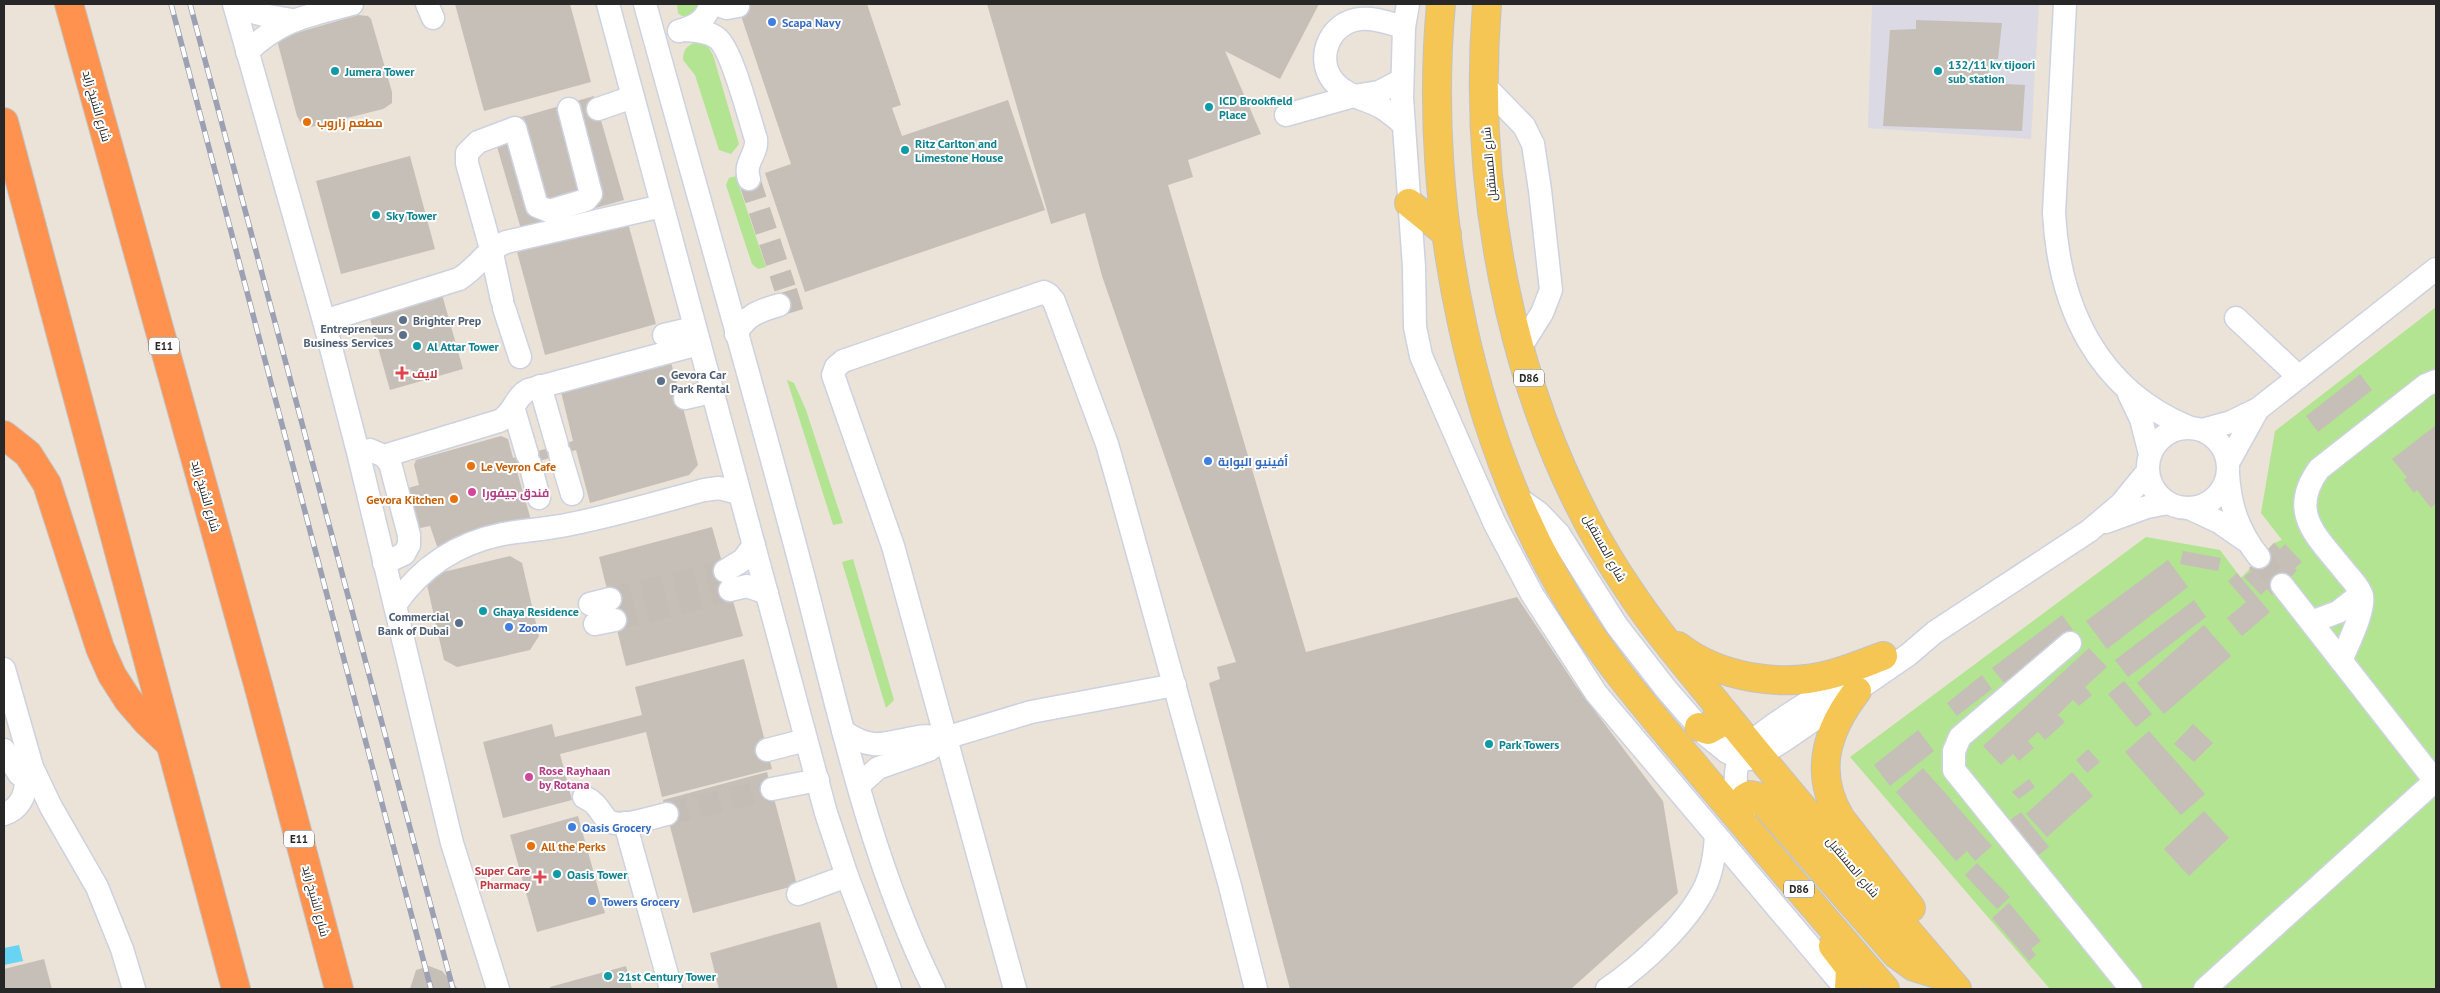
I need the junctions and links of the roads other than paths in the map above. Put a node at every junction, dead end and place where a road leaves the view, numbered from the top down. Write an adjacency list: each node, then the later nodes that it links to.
1 (68, 4): 106 (highway, شارع الشيخ زايد / E11)
2 (352, 4): 15 (street)
3 (427, 4): 4 (street)
4 (433, 4)
5 (608, 4): 23 (street)
6 (645, 4): 18 (street)
7 (710, 4): 17 (street)
8 (714, 4): 13 (street)
9 (1408, 4): 16 (street)
10 (1441, 4): 32 (main road, D86)
11 (2065, 4): 46 (street)
12 (234, 5): 15 (street); 19 (street)
13 (738, 6)
14 (1492, 8): 21 (main road, شارع المستقبل / D86)
15 (292, 20): 19 (street)
16 (1404, 27): 20 (street); 22 (street)
17 (684, 30): 18 (street); 29 (street)
18 (654, 38): 35 (street)
19 (247, 52): 37 (street)
20 (1402, 80): 22 (street); 28 (street)
21 (1484, 85): 41 (main road, شارع المستقبل / D86); 41 (street)
22 (1354, 96): 26 (street); 28 (street)
23 (633, 98): 24 (street); 31 (street)
24 (598, 108)
25 (569, 109): 33 (street)
26 (1286, 115)
27 (4, 122): 84 (highway)
28 (1402, 123): 30 (street)
29 (749, 179)
30 (1409, 203): 32 (main road); 98 (street)
31 (662, 206): 33 (street); 40 (street)
32 (1447, 234): 59 (main road, D86)
33 (491, 249): 37 (street); 42 (street)
34 (2436, 269): 43 (street)
35 (724, 293): 38 (street); 38 (street)
36 (2236, 318): 43 (street)
37 (324, 321): 53 (street)
38 (736, 334): 81 (street)
39 (664, 335): 40 (street)
40 (697, 336): 45 (street); 47 (street)
41 (1520, 348): 70 (main road, شارع المستقبل / D86)
42 (520, 357)
43 (2299, 377): 49 (street)
44 (2436, 381): 67 (street)
45 (540, 386): 50 (street); 58 (street)
46 (2124, 387): 51 (street); 55 (street)
47 (711, 392): 48 (street); 57 (street)
48 (685, 398)
49 (2258, 409): 51 (street); 56 (street)
50 (514, 410): 54 (street); 60 (street)
51 (2195, 428): 55 (street); 56 (street)
52 (4, 435): 84 (highway)
53 (358, 452): 54 (street); 64 (street)
54 (384, 456): 64 (street)
55 (2149, 462): 61 (street); 62 (street)
56 (2228, 468): 61 (street); 61 (street)
57 (739, 493): 63 (street); 68 (street)
58 (572, 494)
59 (1515, 496): 80 (street); 96 (main road, D86)
60 (539, 498)
61 (2179, 506): 62 (street)
62 (2090, 531): 71 (street)
63 (754, 545): 66 (street); 66 (street)
64 (384, 563): 68 (street)
65 (2282, 585): 69 (street)
66 (767, 593): 83 (street)
67 (2362, 594): 69 (street); 74 (street)
68 (395, 605): 107 (street)
69 (2311, 622): 74 (street)
70 (1658, 631): 73 (main road); 78 (main road, شارع المستقبل / D86)
71 (1935, 632): 73 (street); 77 (street)
72 (2070, 643): 115 (street)
73 (1883, 656): 87 (street)
74 (2342, 661): 89 (street)
75 (4, 669): 79 (street)
76 (1175, 685): 82 (street); 82 (street); 111 (street)
77 (1857, 691): 87 (street); 102 (main road)
78 (1716, 703): 80 (main road); 87 (main road, شارع المستقبل / D86)
79 (9, 716): 90 (street)
80 (1699, 728): 87 (street)
81 (843, 731): 82 (street); 91 (street)
82 (946, 738): 91 (street); 110 (street)
83 (806, 740): 86 (street); 88 (street)
84 (169, 742): 105 (highway)
85 (4, 750): 90 (street)
86 (767, 750)
87 (1749, 753): 96 (street); 102 (main road, شارع المستقبل / D86)
88 (818, 780): 92 (street); 99 (street)
89 (2436, 781): 116 (street)
90 (33, 784): 94 (street); 104 (street)
91 (859, 786): 109 (street)
92 (772, 790)
93 (584, 797): 97 (street)
94 (4, 814)
95 (667, 814): 97 (street)
96 (1744, 820): 101 (main road, D86); 102 (main road)
97 (625, 823): 108 (street)
98 (1716, 835): 112 (street); 113 (street)
99 (847, 876): 100 (street); 103 (street)
100 (798, 894)
101 (1817, 910): 113 (main road); 114 (main road, D86)
102 (1952, 983)
103 (888, 986)
104 (134, 989)
105 (236, 989)
106 (339, 989)
107 (498, 989)
108 (671, 989)
109 (934, 989)
110 (1015, 989)
111 (1256, 989)
112 (1608, 989)
113 (1847, 989)
114 (1885, 989)
115 (2131, 989)
116 (2205, 989)

